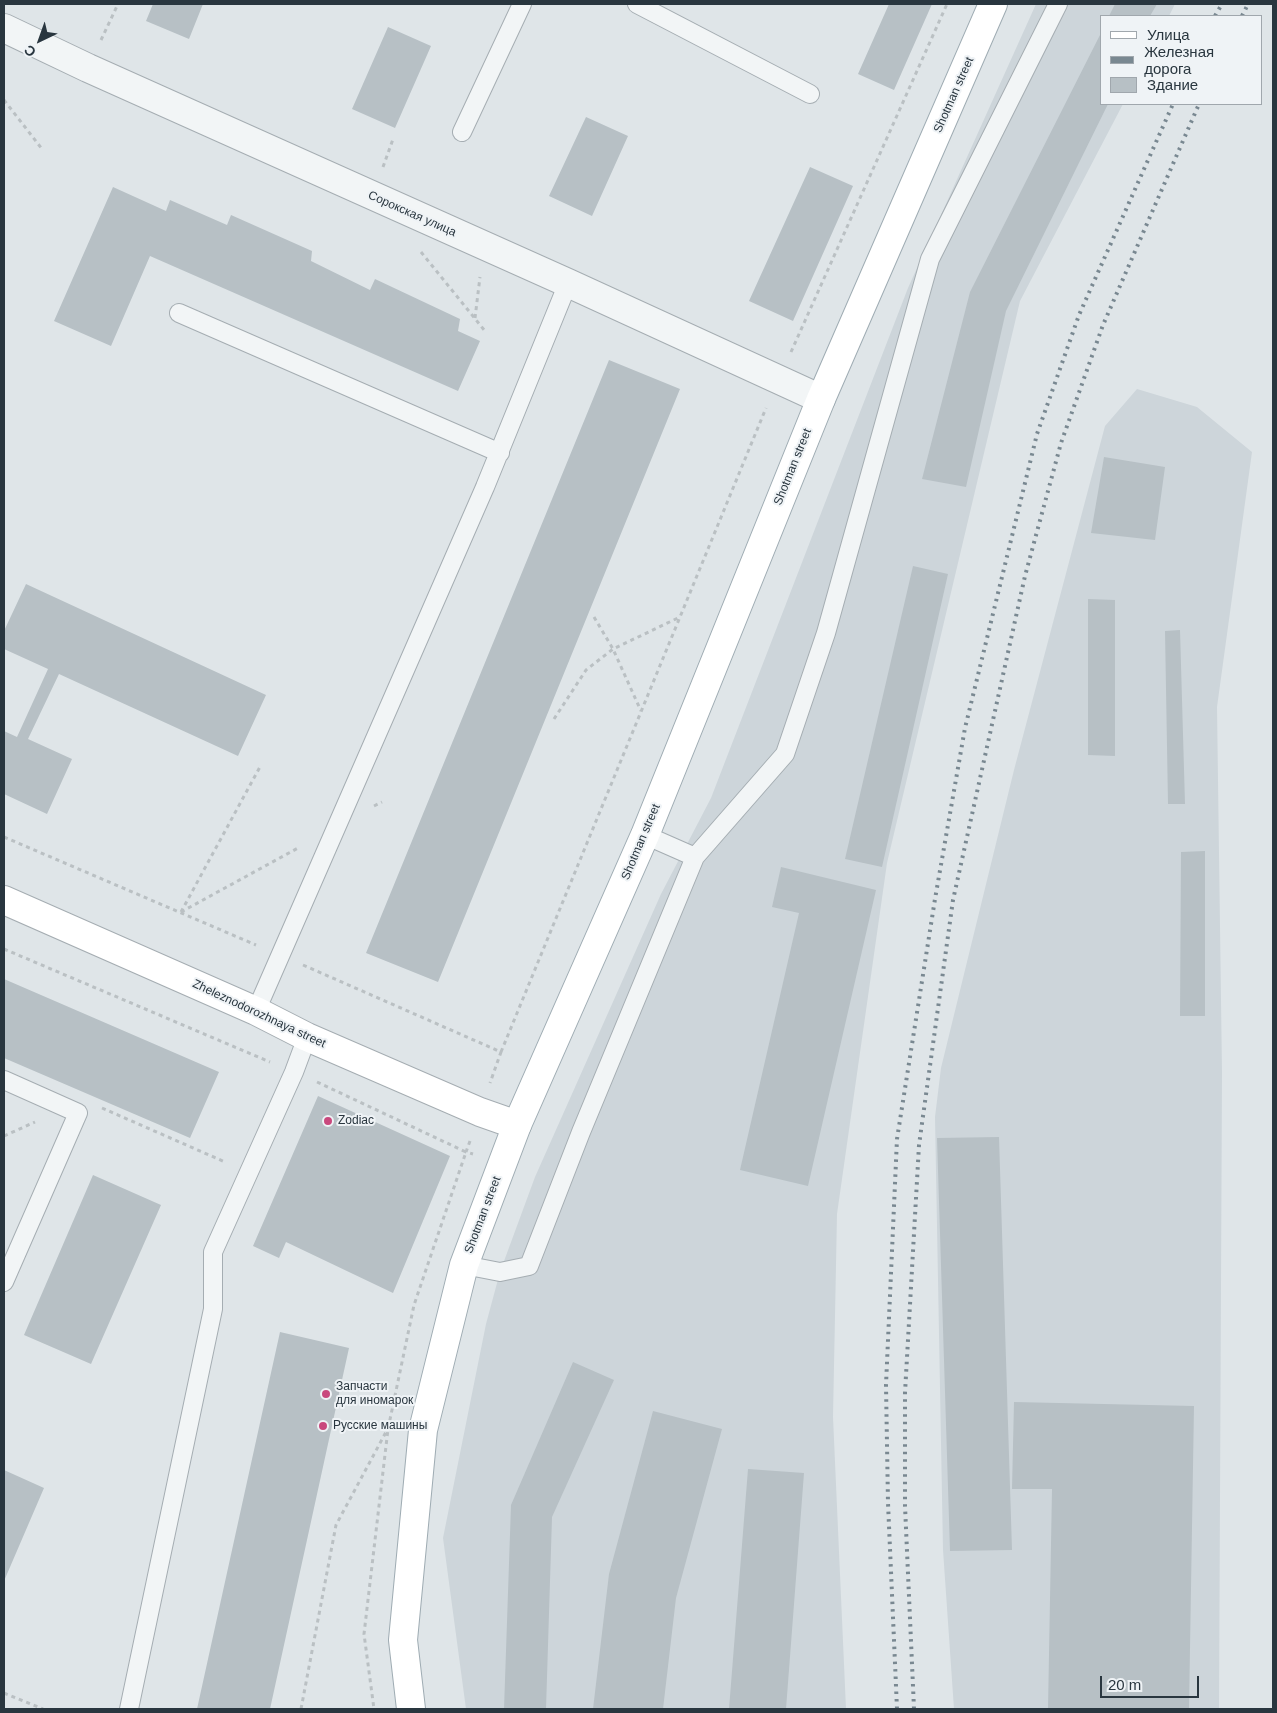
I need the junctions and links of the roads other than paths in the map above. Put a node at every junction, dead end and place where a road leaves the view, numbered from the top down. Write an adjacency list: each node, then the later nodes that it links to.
1 (522, 4): 7 (lane)
2 (638, 4): 6 (lane)
3 (993, 4): 10 (main road, Shotman street)
4 (1058, 4): 13 (lane)
5 (4, 28): 8 (street, Сорокская улица)
6 (810, 94)
7 (462, 132)
8 (568, 283): 10 (street, Сорокская улица); 11 (lane)
9 (178, 313): 11 (lane)
10 (821, 400): 12 (main road, Shotman street)
11 (500, 453): 15 (lane)
12 (645, 835): 13 (lane); 18 (main road, Shotman street)
13 (694, 857): 19 (lane)
14 (4, 900): 15 (main road, Zheleznodorozhnaya street)
15 (256, 1011): 16 (main road, Zheleznodorozhnaya street)
16 (307, 1037): 18 (main road, Zheleznodorozhnaya street); 21 (lane)
17 (4, 1080): 20 (lane)
18 (516, 1125): 19 (main road, Shotman street)
19 (464, 1265): 22 (main road, Shotman street)
20 (4, 1282)
21 (129, 1709)
22 (411, 1709)

